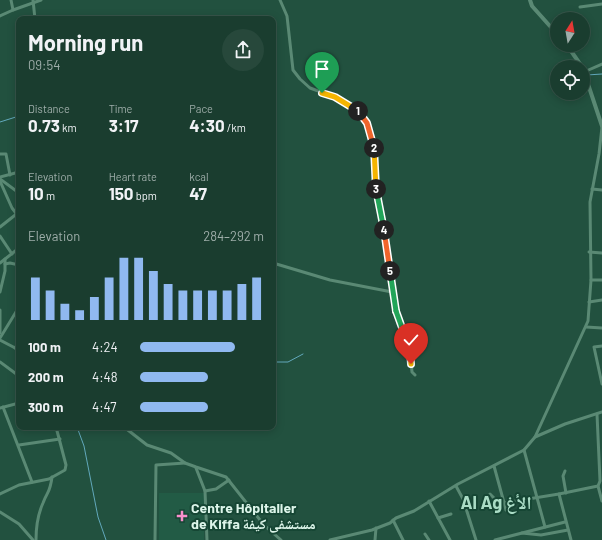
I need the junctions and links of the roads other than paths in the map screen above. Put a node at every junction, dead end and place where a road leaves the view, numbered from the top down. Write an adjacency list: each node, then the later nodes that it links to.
1 (11, 0): 8 (street)
2 (41, 0): 5 (street)
3 (280, 0): 39 (street)
4 (530, 0): 11 (main road)
5 (32, 1): 8 (street); 10 (street)
6 (602, 4): 7 (street)
7 (580, 7)
8 (13, 10): 9 (street)
9 (0, 16)
10 (34, 16)
11 (550, 26)
12 (602, 64): 13 (street)
13 (590, 67)
14 (590, 90): 15 (main road)
15 (602, 126): 20 (street)
16 (0, 154): 18 (street)
17 (16, 173): 18 (street)
18 (10, 175): 19 (street)
19 (0, 179): 22 (street); 23 (street)
20 (592, 189): 21 (street); 28 (street)
21 (602, 190)
22 (16, 191)
23 (16, 209)
24 (16, 215): 25 (street)
25 (0, 227)
26 (0, 236): 30 (street)
27 (16, 251): 30 (street)
28 (589, 252): 29 (street); 36 (street)
29 (602, 253)
30 (12, 254): 31 (street)
31 (5, 259): 32 (street); 33 (street)
32 (0, 263)
33 (5, 264): 34 (street); 38 (street)
34 (16, 264)
35 (276, 264): 39 (street)
36 (591, 280): 37 (street); 41 (street)
37 (602, 280)
38 (0, 292)
39 (392, 292): 52 (street)
40 (602, 300): 41 (street)
41 (590, 302): 44 (street)
42 (0, 312): 46 (street)
43 (16, 312): 47 (street)
44 (586, 327): 45 (street); 60 (street)
45 (602, 328)
46 (0, 333)
47 (0, 339): 49 (street)
48 (602, 346): 53 (street)
49 (16, 348)
50 (0, 362): 51 (street)
51 (16, 374)
52 (415, 375)
53 (602, 384)
54 (16, 404): 55 (street)
55 (2, 407): 62 (street)
56 (602, 412): 57 (street)
57 (597, 414): 60 (street); 64 (street)
58 (57, 430): 61 (street)
59 (128, 430): 65 (street)
60 (536, 437): 63 (street)
61 (60, 439): 62 (street); 69 (street)
62 (18, 445): 71 (street)
63 (524, 450): 66 (street); 79 (street)
64 (600, 462): 73 (street)
65 (186, 463): 67 (street); 96 (street)
66 (494, 466): 72 (street); 82 (street)
67 (196, 467): 70 (street); 74 (street)
68 (565, 471): 75 (street)
69 (52, 477): 71 (street); 95 (street)
70 (229, 480): 74 (street); 97 (street)
71 (32, 482): 76 (street)
72 (456, 486): 80 (street); 103 (street)
73 (598, 486): 75 (street); 81 (street)
74 (205, 491): 94 (street)
75 (566, 493): 78 (street)
76 (0, 494)
77 (490, 494): 82 (street)
78 (559, 494): 79 (street); 88 (street)
79 (537, 499): 82 (street); 89 (street)
80 (430, 501): 86 (street); 87 (street)
81 (602, 501)
82 (504, 502): 83 (street)
83 (506, 510)
84 (0, 512): 95 (street)
85 (451, 514): 86 (street)
86 (438, 518): 102 (street)
87 (393, 520): 90 (street); 100 (street)
88 (565, 522): 89 (street); 91 (street)
89 (545, 527): 92 (street)
90 (376, 528): 98 (street); 99 (street)
91 (568, 530): 92 (street); 105 (street)
92 (520, 533): 104 (street)
93 (425, 534): 101 (street)
94 (207, 539)
95 (34, 540)
96 (156, 540)
97 (281, 540)
98 (330, 540)
99 (375, 540)
100 (402, 540)
101 (429, 540)
102 (450, 540)
103 (476, 540)
104 (495, 540)
105 (571, 540)

